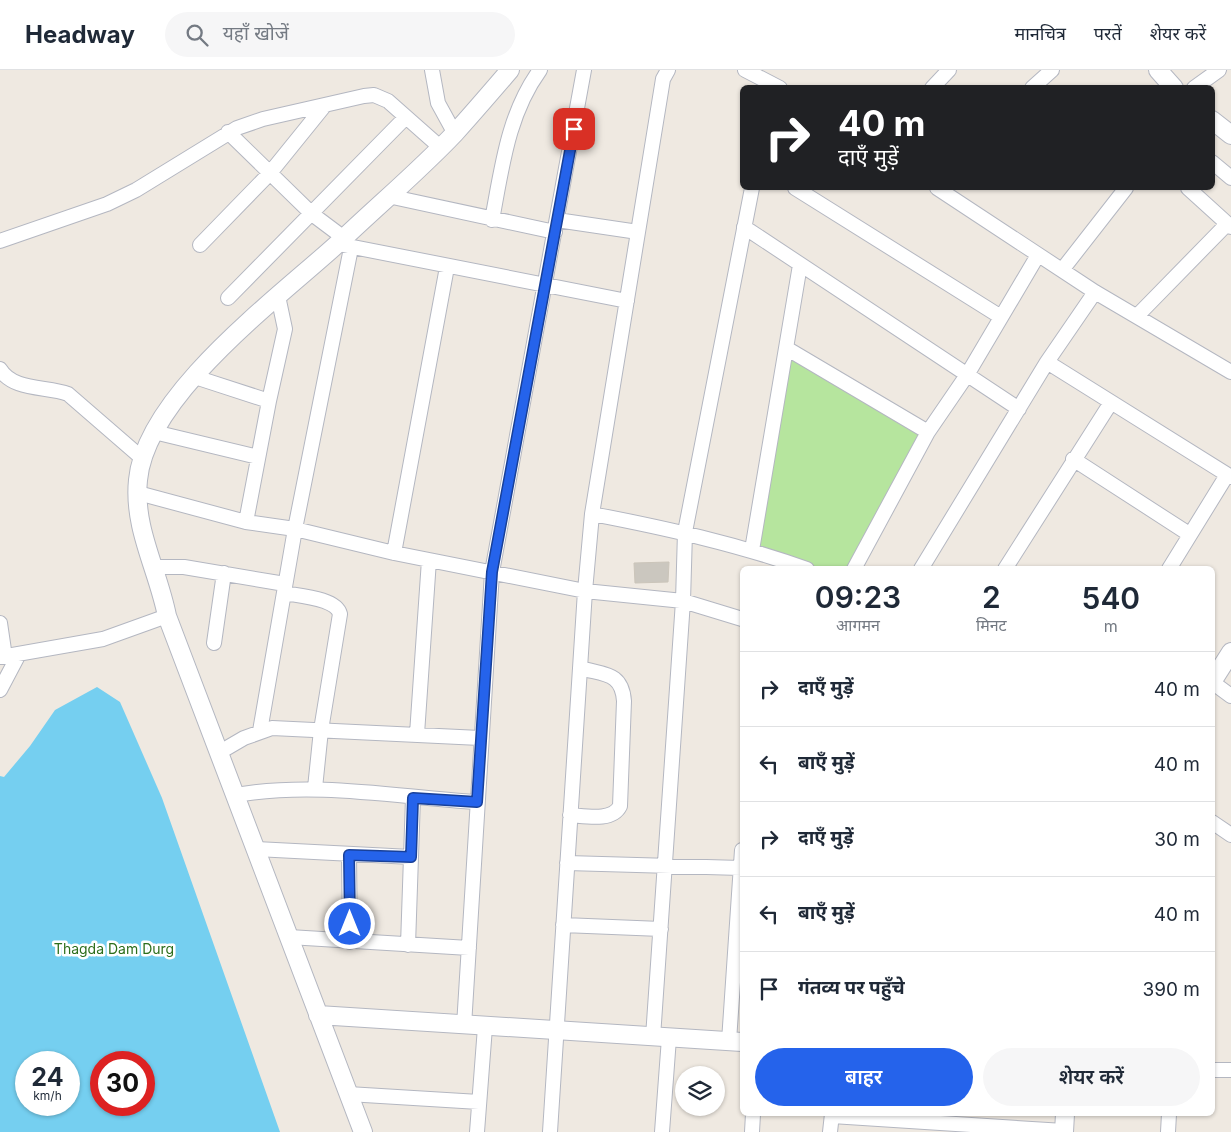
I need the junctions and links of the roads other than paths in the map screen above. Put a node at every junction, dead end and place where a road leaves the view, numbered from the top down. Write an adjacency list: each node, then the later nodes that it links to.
1 (432, 70): 20 (street)
2 (510, 70): 20 (street)
3 (540, 70): 33 (street)
4 (584, 70): 34 (street)
5 (668, 70): 37 (street)
6 (745, 70): 11 (street)
7 (949, 70): 12 (street)
8 (1052, 70): 13 (street)
9 (1158, 70): 14 (street)
10 (1219, 70): 15 (street)
11 (772, 85)
12 (935, 85)
13 (1035, 85)
14 (1171, 85)
15 (1198, 85)
16 (325, 105): 17 (street); 19 (street); 24 (street)
17 (405, 118): 22 (street); 32 (street)
18 (1215, 122): 21 (street)
19 (228, 132): 24 (street); 38 (street)
20 (455, 134): 22 (street)
21 (1231, 135)
22 (440, 147): 31 (street)
23 (1215, 165): 25 (street)
24 (270, 174): 32 (street); 40 (street)
25 (1231, 178)
26 (752, 190): 36 (street)
27 (798, 190): 51 (street)
28 (940, 190): 41 (street)
29 (1124, 190): 44 (street)
30 (1190, 190): 35 (street)
31 (388, 196): 33 (street); 39 (street)
32 (312, 214): 39 (street); 48 (street)
33 (492, 220): 34 (street)
34 (556, 226): 37 (street); 45 (street)
35 (1229, 226): 50 (street)
36 (744, 227): 42 (street); 71 (street)
37 (638, 232): 49 (street)
38 (0, 241)
39 (344, 243): 43 (street); 47 (street); 70 (street)
40 (200, 245)
41 (1038, 255): 44 (street); 51 (street)
42 (800, 265): 52 (street); 56 (street)
43 (447, 267): 45 (street); 74 (street)
44 (1062, 270): 46 (street)
45 (545, 286): 49 (street); 82 (street)
46 (1095, 292): 50 (street); 53 (street)
47 (278, 296): 57 (street); 58 (street)
48 (228, 298)
49 (627, 301): 68 (street)
50 (1138, 316): 55 (street)
51 (1001, 317): 56 (street)
52 (786, 348): 62 (street); 73 (street)
53 (1047, 362): 59 (street); 60 (street)
54 (0, 370): 64 (street)
55 (1231, 372)
56 (967, 375): 60 (street); 62 (street)
57 (194, 377): 58 (street); 61 (street)
58 (269, 400): 63 (street)
59 (1110, 404): 65 (street); 66 (street)
60 (1018, 409): 78 (street)
61 (154, 432): 63 (street); 64 (street)
62 (928, 432): 77 (street)
63 (258, 457): 69 (street)
64 (143, 459): 67 (street)
65 (1073, 460): 72 (street); 79 (street)
66 (1229, 476): 72 (street)
67 (138, 493): 69 (street); 81 (street)
68 (592, 514): 71 (street); 85 (street)
69 (246, 522): 70 (street)
70 (295, 529): 74 (street); 84 (street)
71 (685, 532): 73 (street); 86 (street)
72 (1189, 534): 80 (street)
73 (752, 550): 76 (street)
74 (394, 553): 75 (street)
75 (429, 560): 82 (street); 100 (street)
76 (798, 566)
77 (856, 566)
78 (923, 566)
79 (1007, 566)
80 (1170, 566)
81 (152, 567): 83 (street); 87 (street)
82 (492, 572): 85 (street); 101 (street)
83 (224, 573): 84 (street); 90 (street)
84 (284, 588): 98 (street); 99 (street)
85 (585, 591): 86 (street); 93 (street)
86 (683, 602): 88 (street); 114 (street)
87 (166, 616): 92 (street); 102 (street)
88 (740, 618)
89 (0, 628): 92 (street)
90 (214, 643)
91 (1231, 652): 94 (street)
92 (8, 656): 96 (street)
93 (580, 668): 107 (street); 107 (street)
94 (1215, 677)
95 (1215, 684): 97 (street)
96 (0, 690)
97 (1231, 696)
98 (321, 730): 99 (street); 100 (street); 103 (street)
99 (260, 731): 102 (street)
100 (418, 734): 101 (street)
101 (480, 738): 106 (street)
102 (220, 752): 104 (street)
103 (315, 788): 104 (street); 105 (street)
104 (236, 795): 110 (street)
105 (413, 798): 106 (street); 112 (street)
106 (477, 802): 123 (street)
107 (570, 815): 113 (street)
108 (1215, 824): 109 (street)
109 (1231, 835)
110 (256, 850): 111 (street); 119 (street)
111 (349, 855): 112 (street); 120 (street)
112 (411, 857): 122 (street)
113 (567, 863): 114 (street); 117 (street)
114 (665, 865): 115 (street); 118 (street)
115 (740, 868)
116 (740, 905): 121 (street)
117 (563, 925): 118 (street); 127 (street)
118 (661, 929): 128 (street)
119 (289, 937): 120 (street); 124 (street)
120 (350, 942): 122 (street)
121 (739, 942): 129 (street)
122 (408, 945): 123 (street)
123 (469, 948): 125 (street)
124 (318, 1016): 125 (street); 132 (street)
125 (464, 1026): 126 (street)
126 (485, 1027): 127 (street); 133 (street)
127 (556, 1031): 128 (street); 141 (street)
128 (661, 1037): 129 (street); 142 (street)
129 (736, 1042)
130 (1215, 1070): 131 (street)
131 (1231, 1070)
132 (348, 1094): 133 (street); 139 (street)
133 (479, 1102): 140 (street)
134 (753, 1116): 143 (street)
135 (832, 1116): 144 (street)
136 (853, 1116): 138 (street)
137 (1168, 1116): 145 (street)
138 (1064, 1126)
139 (363, 1132)
140 (477, 1132)
141 (550, 1132)
142 (662, 1132)
143 (752, 1132)
144 (830, 1132)
145 (1168, 1132)

